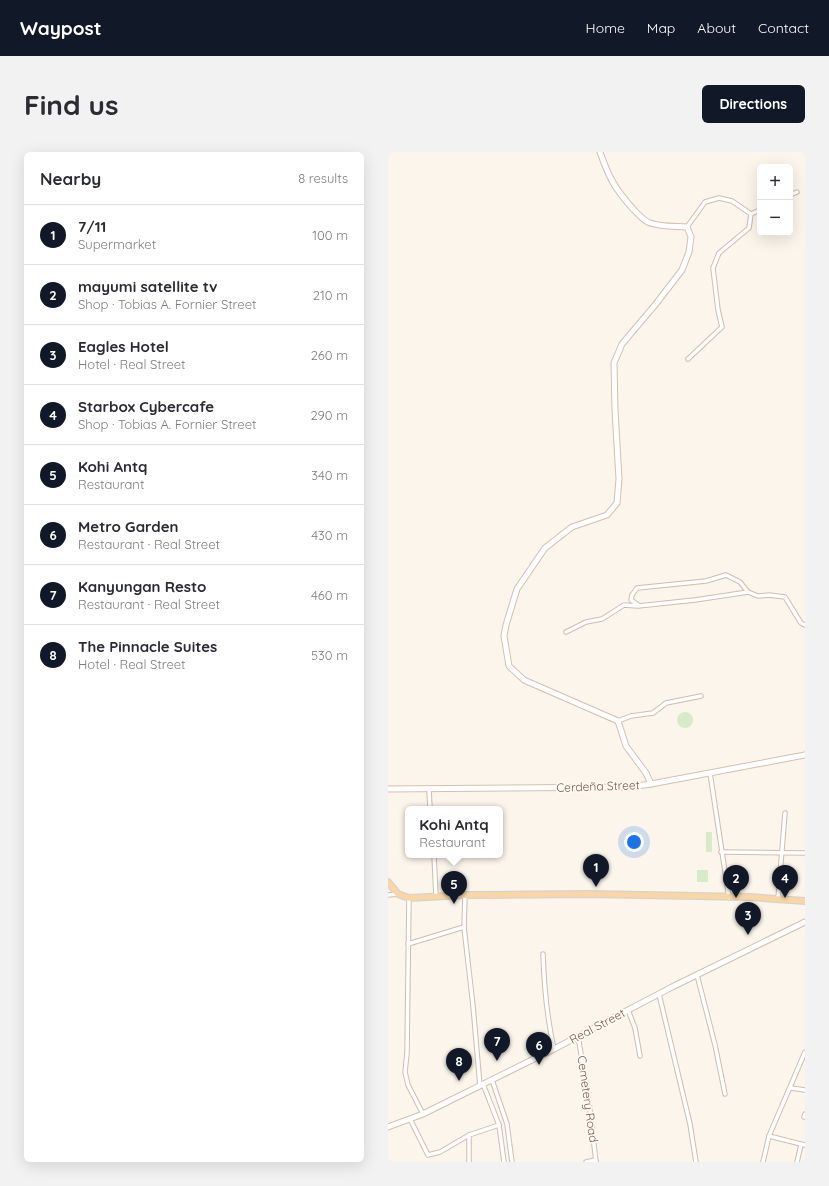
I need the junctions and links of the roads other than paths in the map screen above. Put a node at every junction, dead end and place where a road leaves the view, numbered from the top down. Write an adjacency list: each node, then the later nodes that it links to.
1 (600, 152): 6 (main road)
2 (797, 192): 3 (street)
3 (793, 194)
4 (757, 211): 5 (street)
5 (751, 214): 6 (street); 7 (street)
6 (687, 227): 13 (main road)
7 (688, 359)
8 (748, 592): 9 (street); 9 (street); 10 (street)
9 (638, 606): 11 (street)
10 (805, 625)
11 (566, 632)
12 (701, 696): 13 (street)
13 (618, 721): 16 (main road)
14 (805, 755): 15 (main road, Cerdeña Street)
15 (710, 773): 16 (main road, Cerdeña Street); 21 (street)
16 (651, 784): 18 (main road, Cerdeña Street)
17 (388, 789): 18 (main road, Cerdeña Street)
18 (429, 789): 19 (street)
19 (430, 806)
20 (785, 813): 22 (street)
21 (721, 852): 22 (street); 31 (street)
22 (782, 852): 23 (street); 33 (street)
23 (805, 853)
24 (434, 858): 29 (street)
25 (388, 882): 26 (main road)
26 (398, 894): 27 (street); 30 (main road)
27 (388, 895)
28 (465, 896): 29 (main road); 31 (main road); 36 (street)
29 (436, 897): 30 (main road)
30 (409, 898): 37 (street)
31 (729, 898): 33 (main road)
32 (805, 898): 33 (main road)
33 (778, 899): 34 (main road)
34 (805, 901)
35 (805, 922): 39 (main road, Real Street)
36 (464, 927): 37 (street); 47 (street)
37 (408, 944): 51 (street)
38 (543, 954): 43 (street)
39 (697, 975): 40 (main road, Real Street); 50 (street)
40 (659, 994): 41 (main road, Real Street); 65 (street)
41 (628, 1010): 42 (main road, Real Street); 45 (street)
42 (578, 1036): 43 (main road, Real Street); 60 (street, Cemetery Road)
43 (554, 1049): 46 (main road, Real Street)
44 (805, 1052): 48 (street)
45 (640, 1056)
46 (492, 1080): 47 (main road, Real Street); 63 (street)
47 (481, 1085): 51 (main road, Real Street); 55 (street)
48 (791, 1088): 49 (street); 58 (street)
49 (805, 1090)
50 (725, 1094)
51 (423, 1114): 54 (main road, Real Street)
52 (805, 1114): 53 (street)
53 (805, 1117)
54 (410, 1119): 56 (main road, Real Street); 57 (street)
55 (500, 1125): 57 (street); 62 (street)
56 (388, 1128)
57 (469, 1135): 61 (street)
58 (769, 1136): 59 (street); 66 (street)
59 (803, 1145): 67 (street)
60 (596, 1161): 64 (street)
61 (468, 1162)
62 (504, 1162)
63 (512, 1162)
64 (586, 1162)
65 (696, 1162)
66 (763, 1162)
67 (797, 1162)

